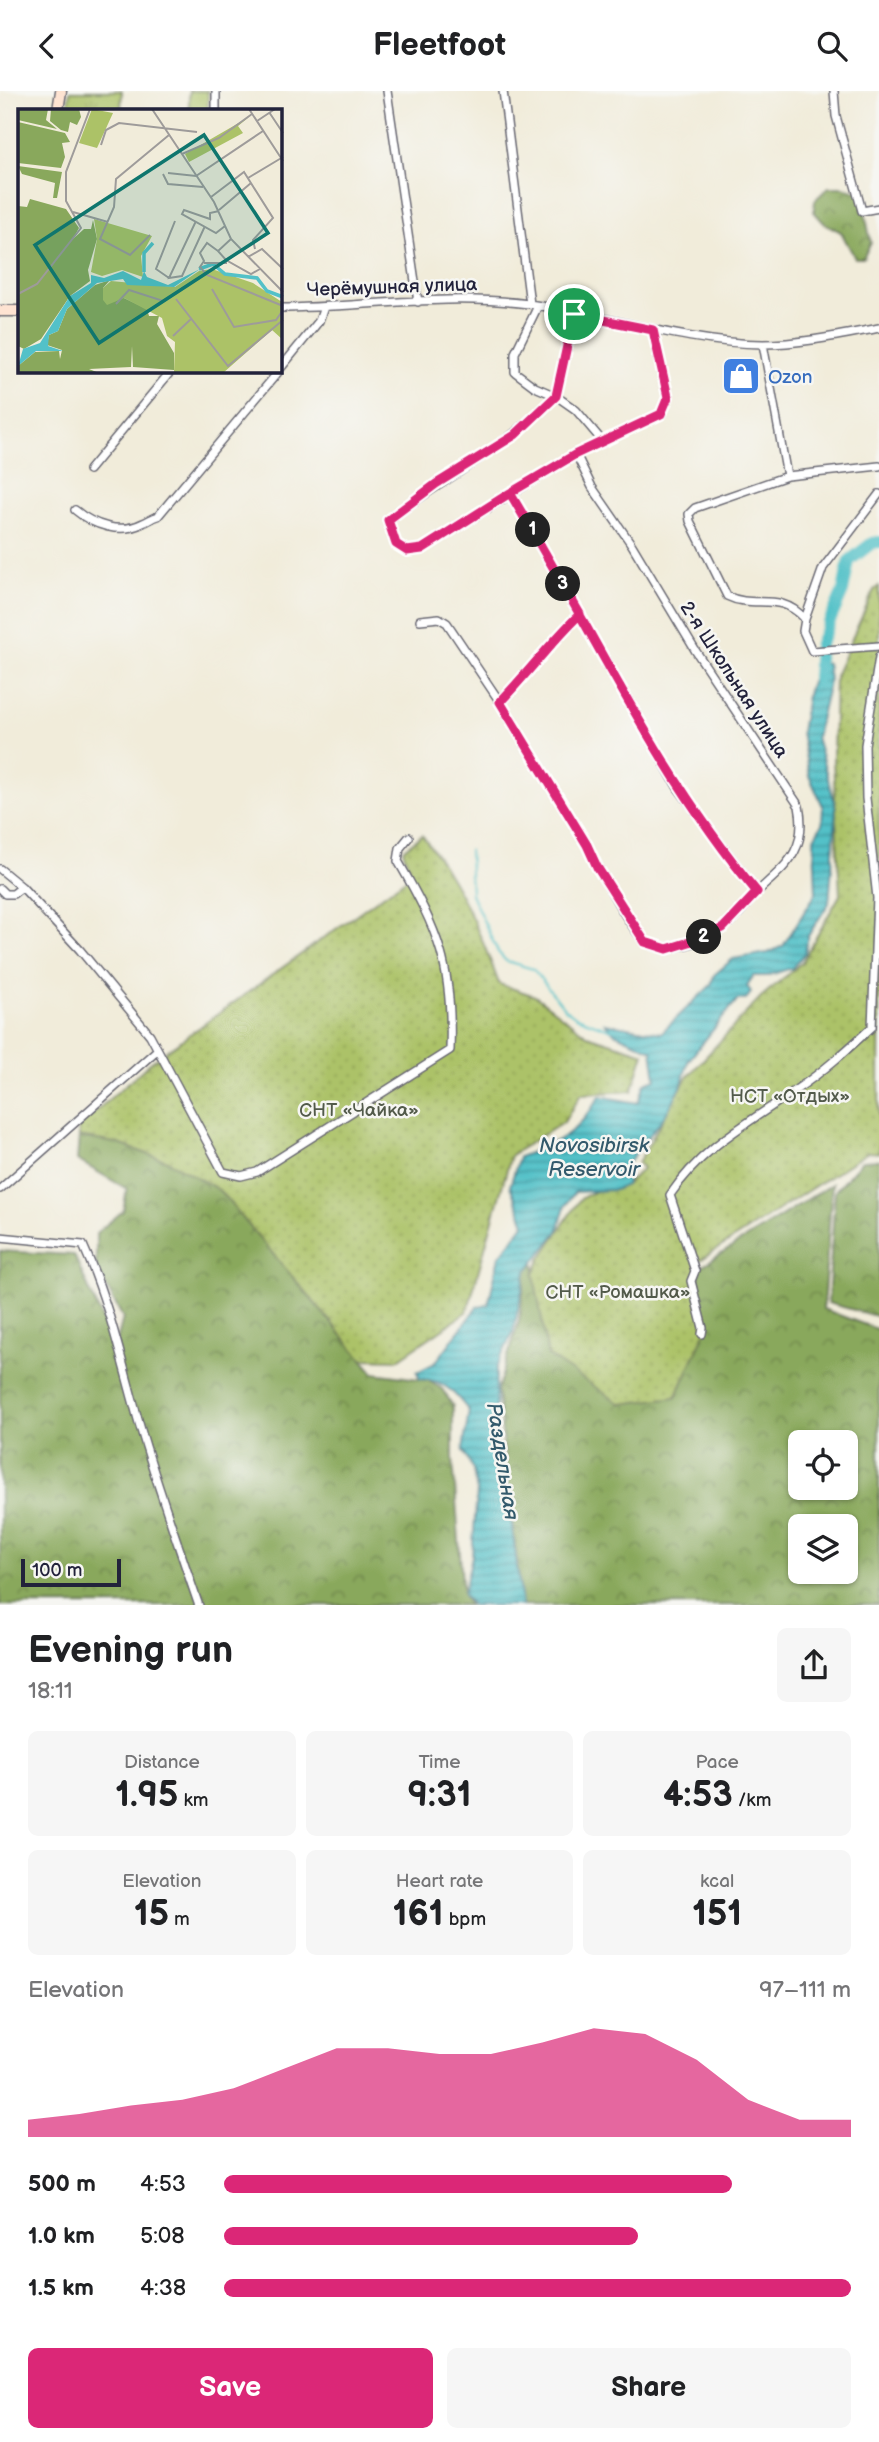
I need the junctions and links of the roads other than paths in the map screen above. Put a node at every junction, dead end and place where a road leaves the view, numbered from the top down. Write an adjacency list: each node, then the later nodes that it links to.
1 (61, 91): 6 (street)
2 (216, 91): 7 (street)
3 (387, 91): 9 (street)
4 (503, 91): 10 (street)
5 (834, 91): 8 (street)
6 (58, 109)
7 (216, 109)
8 (879, 208)
9 (418, 302): 10 (street, Черёмушная улица); 11 (street, Черёмушная улица)
10 (534, 305): 15 (street, Черёмушная улица); 22 (street)
11 (324, 307): 12 (street, Черёмушная улица); 19 (street)
12 (282, 308)
13 (0, 311): 14 (street)
14 (18, 311)
15 (574, 314): 17 (street, Черёмушная улица); 22 (street)
16 (879, 328): 18 (street, Черёмушная улица)
17 (653, 330): 18 (street, Черёмушная улица); 23 (street)
18 (762, 344): 27 (street)
19 (282, 366)
20 (170, 373): 26 (street)
21 (277, 373): 30 (street)
22 (556, 396): 23 (street); 28 (street)
23 (603, 442): 24 (street)
24 (576, 454): 28 (street); 41 (street, 2-я Школьная улица)
25 (879, 466): 27 (street)
26 (89, 470)
27 (787, 476): 32 (street)
28 (510, 493): 31 (street)
29 (879, 494): 32 (street)
30 (75, 510)
31 (580, 614): 36 (street); 41 (street)
32 (804, 619): 34 (street)
33 (420, 620): 36 (street)
34 (879, 646)
35 (879, 657): 45 (street)
36 (500, 702): 41 (street, 2-я Школьная улица)
37 (410, 837): 42 (street)
38 (0, 869): 39 (street)
39 (22, 887): 40 (street); 42 (street)
40 (0, 889)
41 (757, 892)
42 (157, 1050): 43 (street)
43 (0, 1189)
44 (0, 1237): 46 (street)
45 (702, 1334)
46 (199, 1605)

